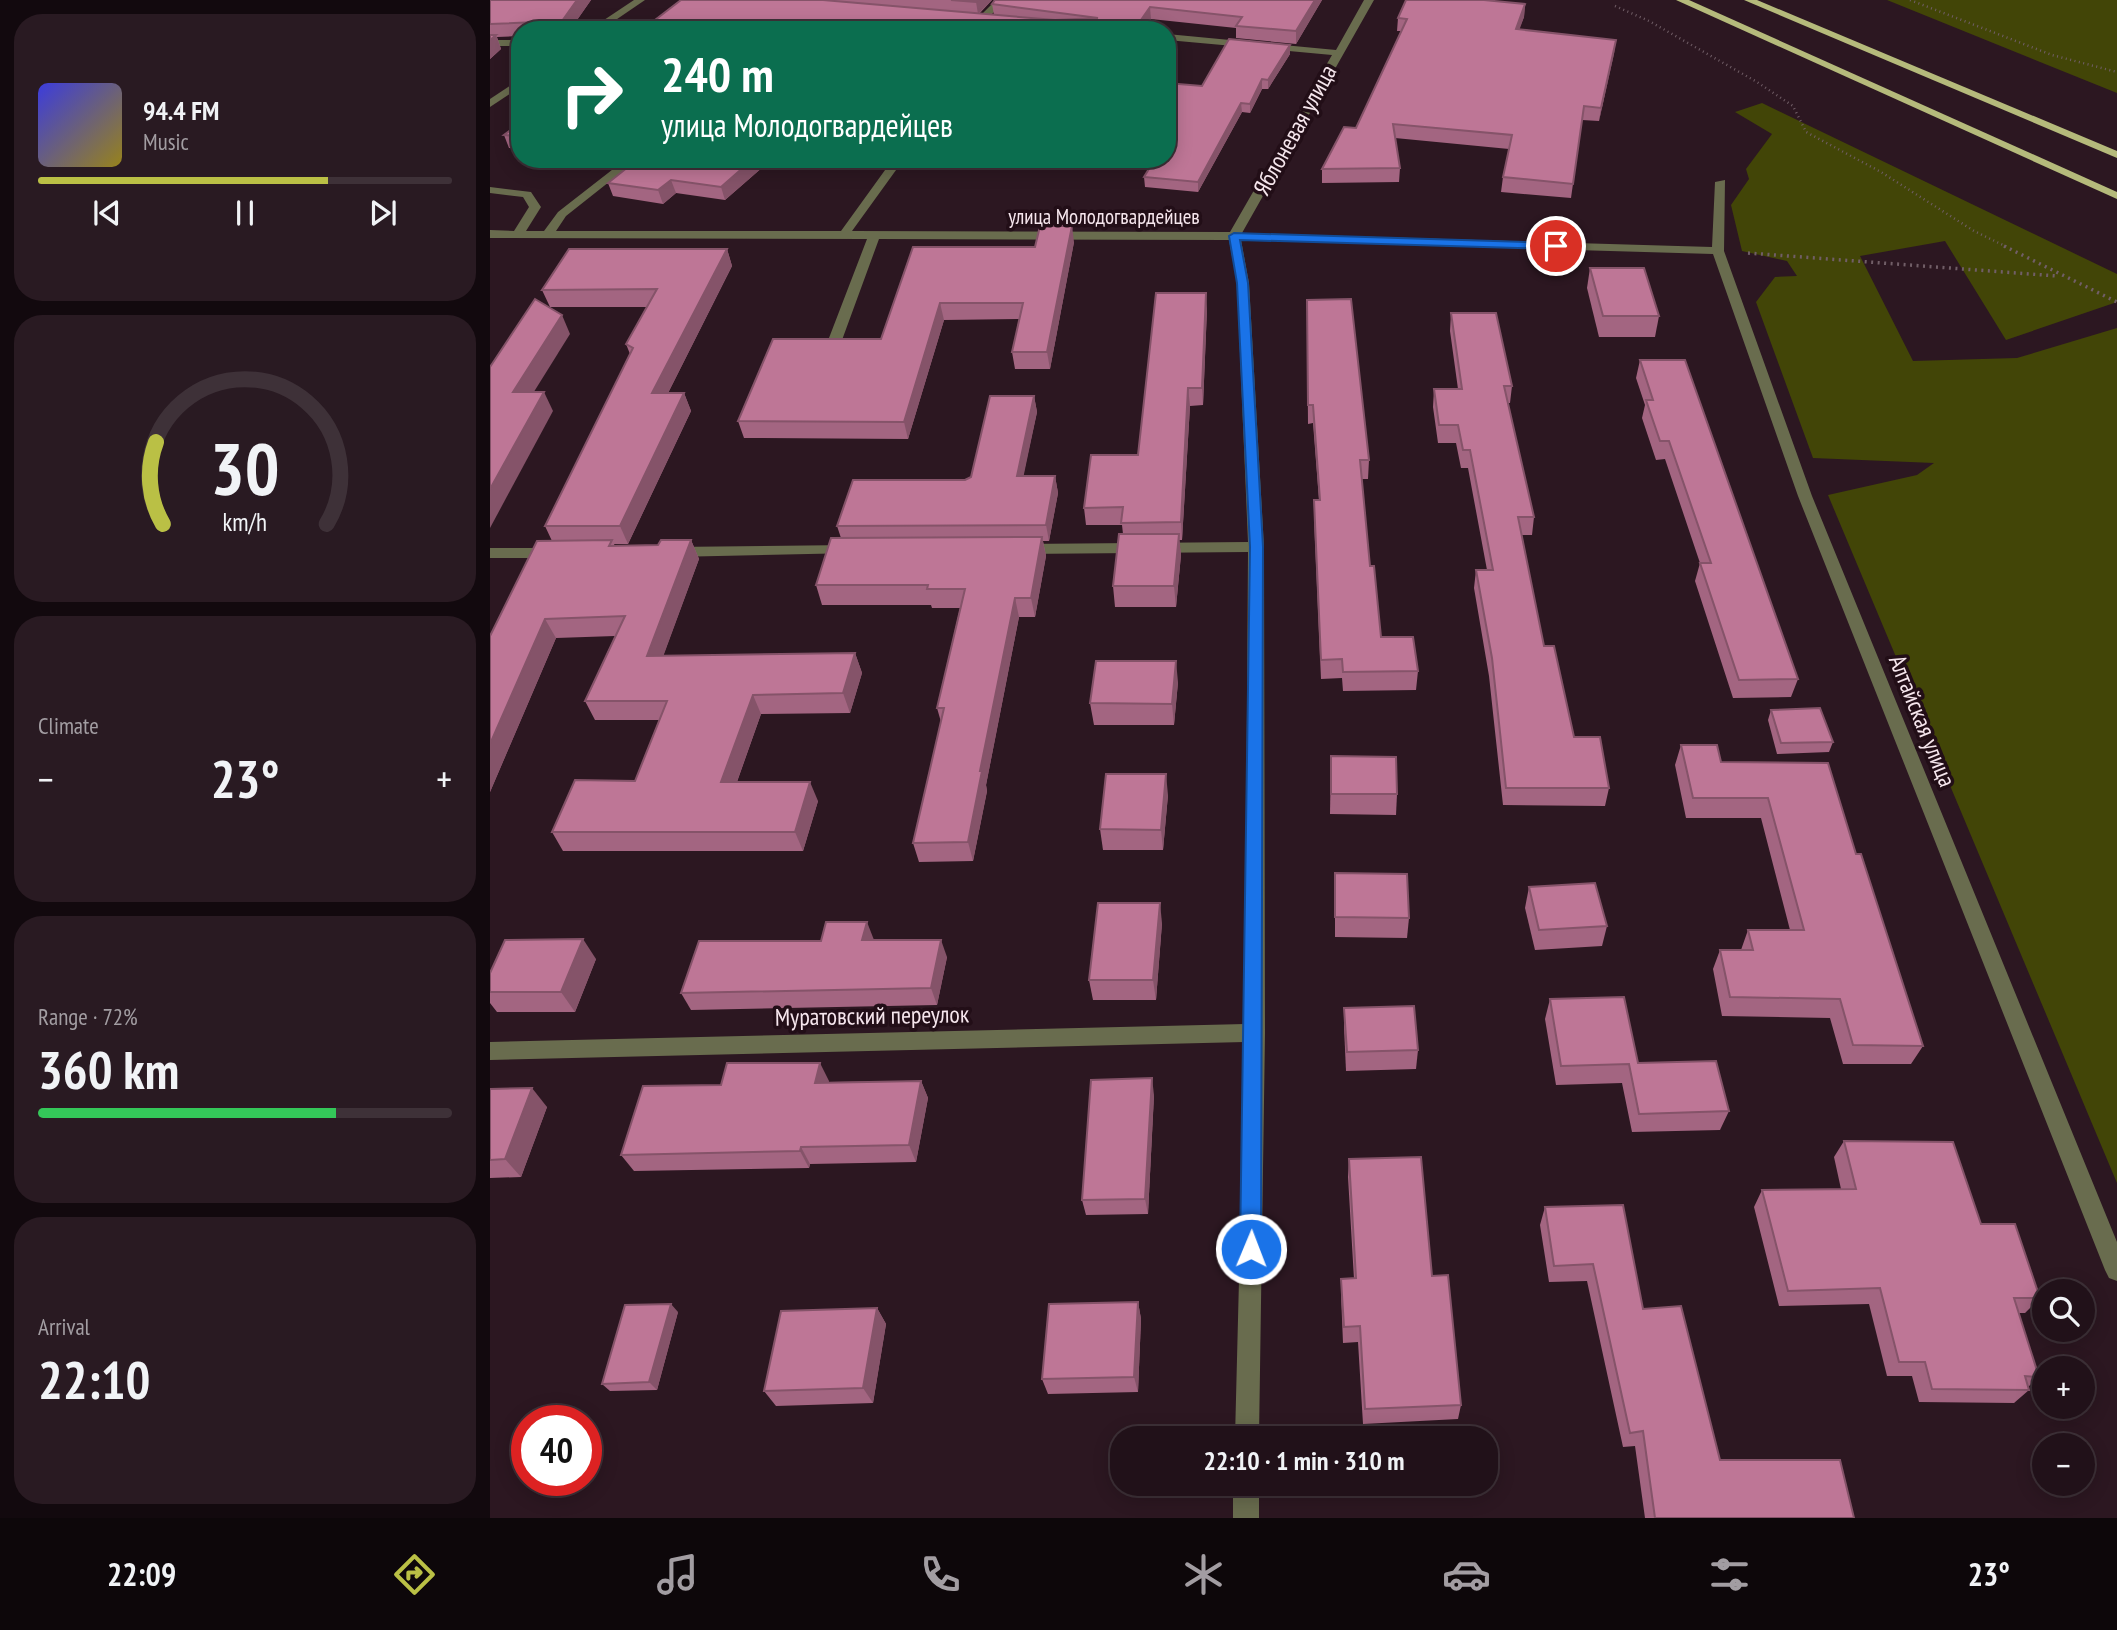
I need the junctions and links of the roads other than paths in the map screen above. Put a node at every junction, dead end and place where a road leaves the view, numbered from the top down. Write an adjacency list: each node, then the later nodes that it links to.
1 (640, 0): 8 (street)
2 (1001, 0): 7 (street)
3 (1369, 0): 13 (street, Яблоневая улица)
4 (1681, 0): 21 (main road)
5 (1749, 0): 16 (main road)
6 (969, 18): 7 (street)
7 (982, 19): 9 (street)
8 (608, 21)
9 (996, 21)
10 (1176, 38): 13 (street)
11 (490, 43): 12 (street)
12 (511, 43)
13 (1337, 53): 27 (street, Яблоневая улица)
14 (511, 89): 15 (street)
15 (490, 104)
16 (2117, 155)
17 (621, 168): 22 (street)
18 (892, 168): 25 (street)
19 (1721, 182): 28 (street, Алтайская улица)
20 (490, 190): 24 (street)
21 (2117, 196)
22 (548, 233): 24 (street, улица Молодогвардейцев); 25 (street, улица Молодогвардейцев)
23 (490, 234): 24 (street, улица Молодогвардейцев)
24 (518, 234)
25 (844, 235): 26 (street, улица Молодогвардейцев)
26 (874, 235): 27 (street, улица Молодогвардейцев); 29 (street)
27 (1234, 236): 28 (street, улица Молодогвардейцев); 30 (street)
28 (1718, 251): 38 (street, Алтайская улица)
29 (831, 351)
30 (1256, 547): 31 (street); 36 (street)
31 (1006, 549)
32 (866, 550): 33 (street)
33 (657, 552)
34 (490, 553): 35 (street)
35 (574, 553)
36 (1255, 1033): 37 (street, Муратовский переулок); 39 (street)
37 (490, 1051)
38 (2117, 1270)
39 (1247, 1426)
40 (1246, 1496): 41 (street)
41 (1246, 1518)

